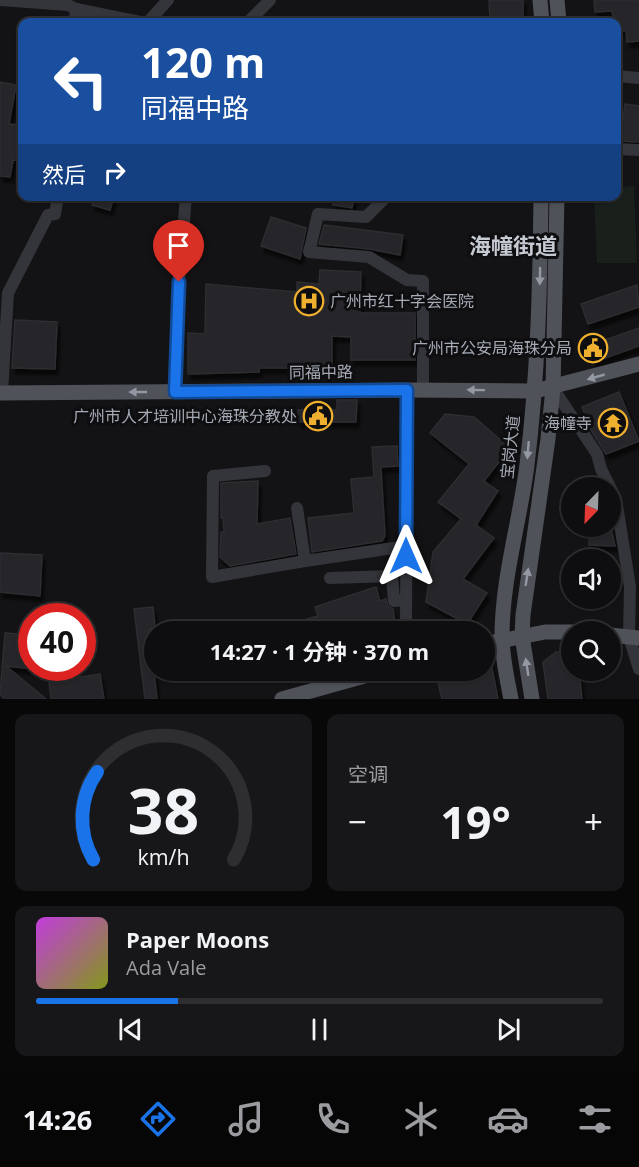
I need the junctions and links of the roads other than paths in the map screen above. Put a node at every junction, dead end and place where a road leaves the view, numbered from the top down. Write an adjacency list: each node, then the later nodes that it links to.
1 (0, 0): 6 (street)
2 (168, 0): 9 (street)
3 (270, 0): 10 (street)
4 (540, 0): 11 (main road)
5 (557, 0): 12 (main road)
6 (76, 9): 7 (street); 8 (street)
7 (75, 18)
8 (120, 18)
9 (152, 18)
10 (253, 18)
11 (542, 18)
12 (559, 18)
13 (621, 76): 14 (street)
14 (639, 78)
15 (621, 149): 16 (street)
16 (639, 150)
17 (57, 201): 22 (street)
18 (186, 201): 28 (street)
19 (382, 201): 26 (street)
20 (542, 201): 27 (main road, 宝岗大道, one-way to 27)
21 (557, 201): 24 (main road)
22 (4, 291): 29 (street)
23 (639, 364): 24 (main road, 同福中路, one-way to 24)
24 (553, 388): 27 (main road, 同福中路); 38 (main road, one-way to 24); 39 (street)
25 (407, 390): 26 (main road, 同福中路); 28 (main road, 同福中路); 32 (street)
26 (423, 390): 27 (main road, 同福中路, one-way to 26)
27 (535, 391): 40 (main road, 宝岗大道, one-way to 40)
28 (175, 392): 29 (main road, 同福中路, one-way to 29)
29 (1, 393)
30 (265, 471): 33 (street)
31 (297, 508): 33 (street)
32 (406, 546): 33 (street); 35 (street)
33 (305, 561)
34 (330, 578): 35 (street)
35 (406, 600): 36 (street)
36 (406, 621)
37 (561, 633): 38 (main road)
38 (522, 636): 40 (main road); 46 (main road, one-way to 38)
39 (634, 637): 42 (street)
40 (502, 640): 41 (main road); 45 (main road, 宝岗大道)
41 (495, 642)
42 (639, 669)
43 (347, 681): 44 (main road)
44 (282, 699)
45 (511, 699)
46 (532, 699)

